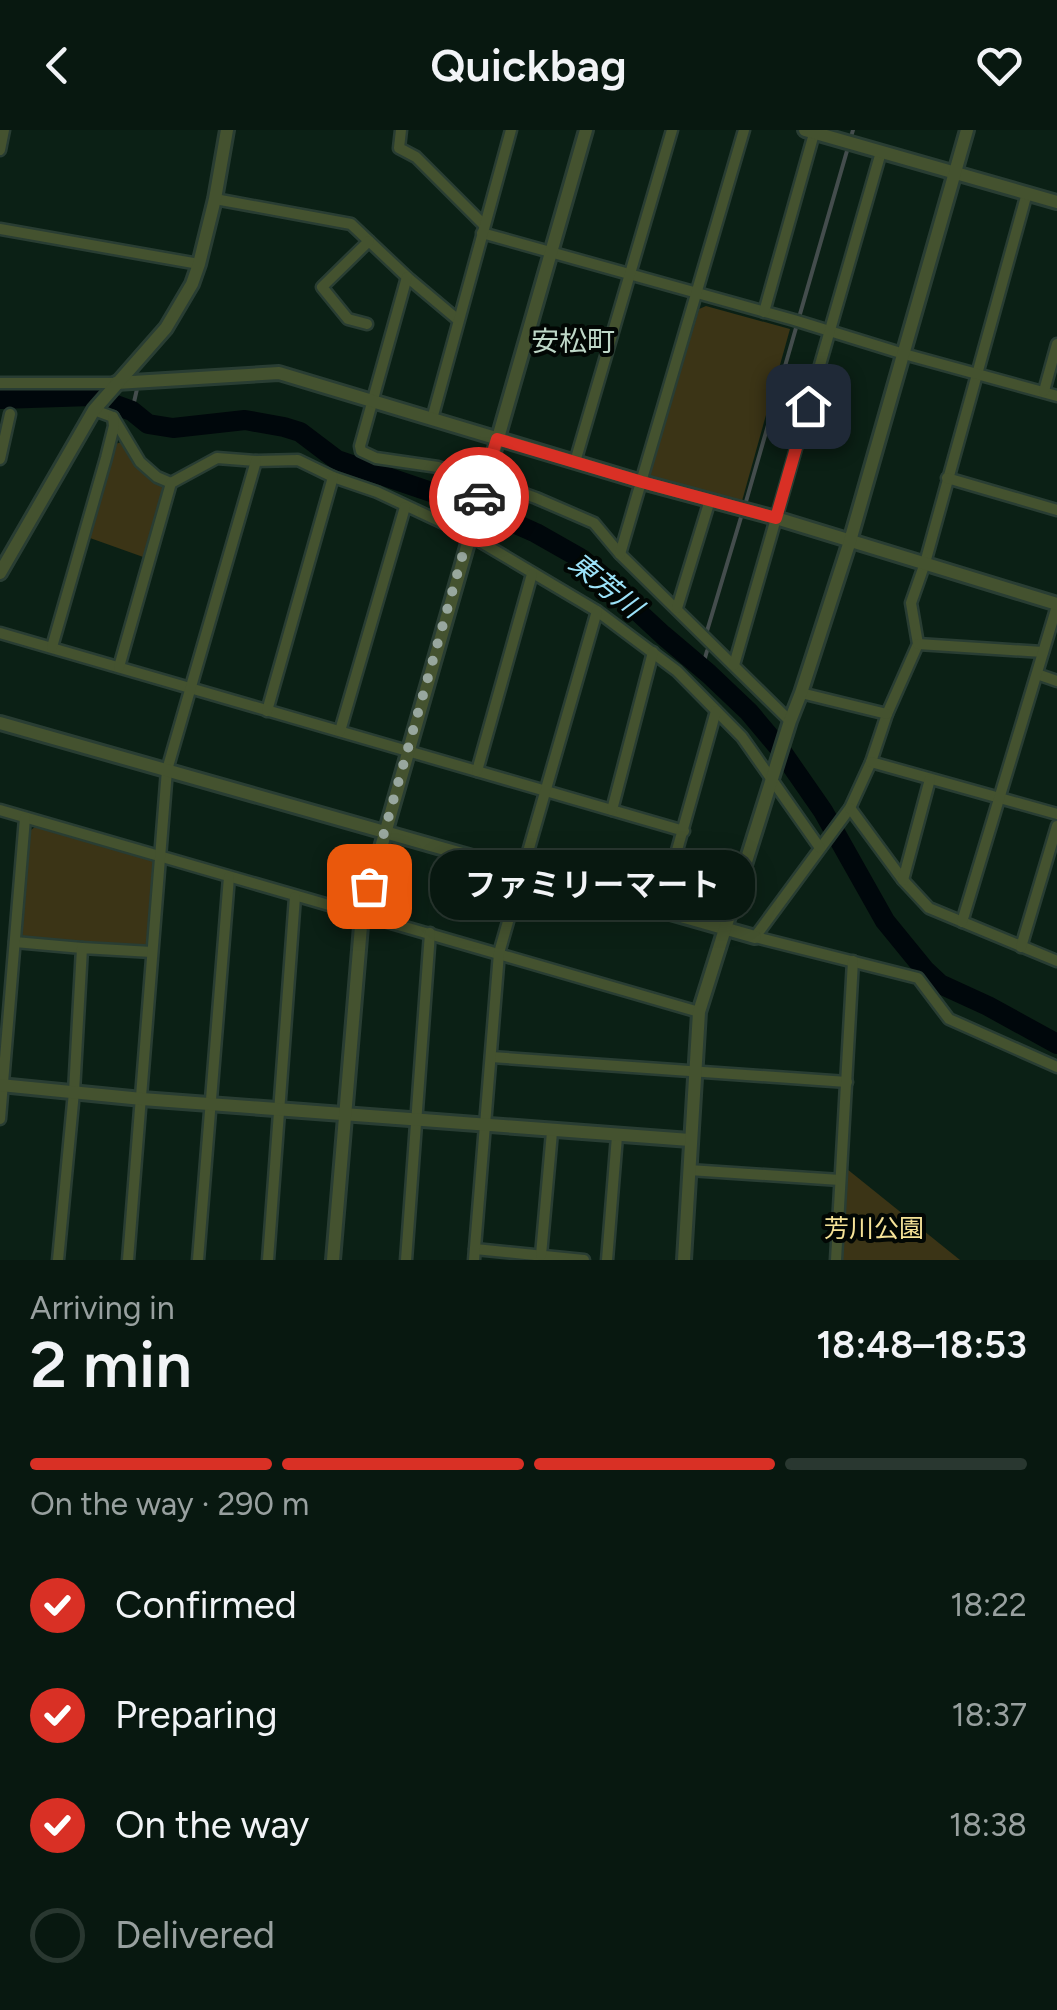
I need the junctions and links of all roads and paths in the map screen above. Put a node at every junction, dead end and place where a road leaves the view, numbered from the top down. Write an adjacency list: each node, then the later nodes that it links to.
1 (4, 130): 10 (street)
2 (228, 130): 14 (street)
3 (400, 130): 17 (street)
4 (511, 130): 17 (street)
5 (586, 130): 19 (street)
6 (672, 130): 21 (street)
7 (744, 130): 23 (street)
8 (967, 130): 12 (street)
9 (812, 131): 11 (street); 24 (street)
10 (0, 150)
11 (881, 152): 12 (street); 27 (street)
12 (954, 172): 13 (street); 29 (street)
13 (1027, 193): 15 (street); 30 (street)
14 (215, 199): 18 (street); 20 (street)
15 (1057, 202)
16 (0, 229): 20 (street)
17 (483, 229): 19 (street); 25 (street)
18 (369, 241): 22 (street); 26 (street)
19 (551, 251): 21 (street); 40 (street)
20 (199, 264): 32 (street)
21 (628, 274): 23 (street); 43 (street)
22 (407, 277): 25 (street); 35 (street)
23 (697, 293): 24 (street); 46 (street)
24 (764, 312): 27 (street)
25 (458, 319): 39 (street)
26 (367, 324)
27 (829, 331): 29 (street); 52 (street)
28 (1057, 344): 33 (street)
29 (904, 354): 30 (street); 54 (street)
30 (977, 372): 33 (street); 45 (street)
31 (0, 383): 32 (street)
32 (112, 387): 35 (street); 36 (street)
33 (1044, 391): 34 (street)
34 (1057, 396)
35 (373, 402): 39 (street); 48 (street)
36 (96, 407): 38 (street); 57 (street)
37 (10, 414): 41 (street)
38 (113, 417): 47 (street); 64 (street)
39 (432, 420): 40 (street)
40 (497, 439): 43 (street); 48 (street)
41 (0, 459)
42 (256, 460): 44 (street); 47 (street); 71 (street)
43 (575, 462): 46 (street)
44 (333, 478): 50 (street); 73 (street)
45 (947, 478): 51 (street); 56 (street)
46 (642, 482): 49 (street); 55 (street)
47 (171, 483): 68 (street)
48 (481, 489): 53 (street); 55 (street)
49 (710, 500): 52 (street); 60 (street)
50 (405, 507): 53 (street); 78 (street)
51 (1057, 510)
52 (776, 518): 54 (street); 67 (street)
53 (469, 533): 58 (street); 79 (street)
54 (850, 541): 56 (street); 72 (street)
55 (620, 554): 60 (street)
56 (925, 563): 59 (street); 63 (street)
57 (0, 574)
58 (532, 574): 61 (street); 82 (street)
59 (1057, 605): 66 (street)
60 (677, 608): 67 (street)
61 (597, 611): 65 (street); 85 (street)
62 (0, 633): 64 (street)
63 (918, 644): 66 (street); 75 (street)
64 (52, 647): 68 (street)
65 (652, 652): 74 (street); 89 (street)
66 (1043, 652): 69 (street)
67 (734, 665): 76 (street)
68 (120, 667): 71 (street)
69 (1037, 674): 70 (street); 86 (street)
70 (1057, 680)
71 (192, 687): 73 (street); 81 (street)
72 (801, 693): 75 (street); 76 (street)
73 (267, 711): 78 (street)
74 (716, 711): 83 (street); 94 (street)
75 (886, 714): 80 (street)
76 (790, 721): 83 (street)
77 (0, 722): 81 (street)
78 (340, 731): 79 (street)
79 (408, 751): 82 (street); 93 (street)
80 (872, 762): 84 (street); 87 (street)
81 (167, 770): 93 (street); 96 (street)
82 (476, 770): 85 (street)
83 (772, 779): 95 (street); 104 (street)
84 (930, 779): 86 (street); 99 (street)
85 (545, 790): 89 (street); 97 (street)
86 (998, 797): 90 (street); 103 (street)
87 (850, 808): 95 (street); 99 (street)
88 (0, 810): 91 (street)
89 (612, 810): 94 (street)
90 (1057, 814)
91 (25, 818): 96 (street); 107 (street)
92 (1057, 826): 108 (street)
93 (385, 832): 97 (street); 102 (street)
94 (684, 832): 101 (street)
95 (820, 848): 106 (street)
96 (160, 857): 98 (street); 110 (street)
97 (522, 871): 101 (street); 111 (street)
98 (229, 876): 100 (street); 122 (street)
99 (903, 880): 103 (street)
100 (295, 897): 102 (street); 123 (street)
101 (660, 911): 104 (street)
102 (362, 914): 105 (street); 124 (street)
103 (962, 922): 108 (street)
104 (724, 928): 106 (street); 114 (street)
105 (430, 933): 111 (street); 126 (street)
106 (754, 936): 112 (street)
107 (15, 942): 109 (street); 119 (street)
108 (1020, 946): 113 (street)
109 (82, 948): 110 (street); 120 (street)
110 (152, 952): 121 (street)
111 (499, 953): 114 (street); 115 (street)
112 (852, 961): 116 (street); 118 (street)
113 (1057, 961)
114 (699, 1012): 117 (street)
115 (491, 1057): 117 (street); 127 (street)
116 (1057, 1066)
117 (696, 1070): 118 (street); 130 (street)
118 (848, 1082): 132 (street)
119 (1, 1085): 120 (street); 125 (street)
120 (74, 1092): 121 (street); 135 (street)
121 (142, 1099): 122 (street); 136 (street)
122 (212, 1104): 123 (street); 137 (street)
123 (278, 1109): 124 (street); 138 (street)
124 (345, 1114): 126 (street); 139 (street)
125 (0, 1120)
126 (416, 1120): 127 (street); 140 (street)
127 (484, 1125): 128 (street); 133 (street)
128 (552, 1132): 129 (street); 134 (street)
129 (617, 1136): 130 (street); 142 (street)
130 (690, 1140): 131 (street)
131 (690, 1170): 132 (street); 143 (street)
132 (840, 1180): 144 (street)
133 (475, 1254): 134 (street)
134 (541, 1256): 141 (street)
135 (58, 1260)
136 (128, 1260)
137 (198, 1260)
138 (268, 1260)
139 (333, 1260)
140 (406, 1260)
141 (584, 1260)
142 (607, 1260)
143 (684, 1260)
144 (836, 1260)

